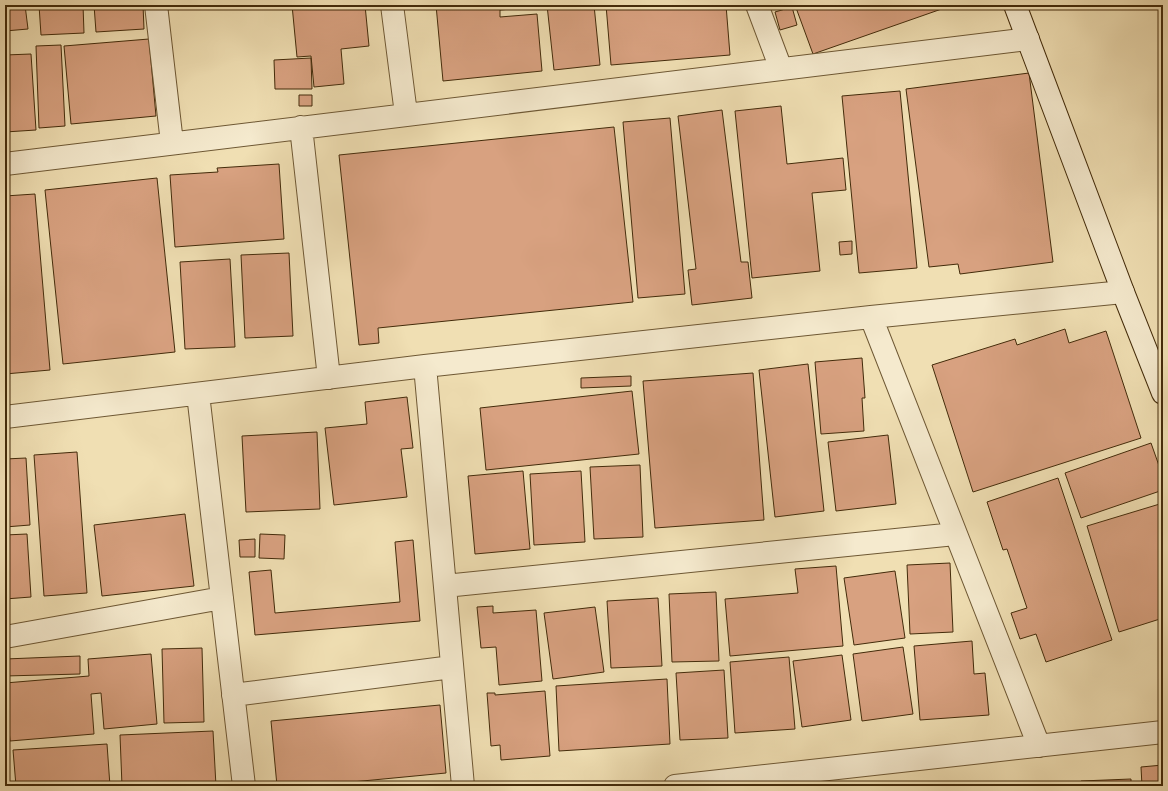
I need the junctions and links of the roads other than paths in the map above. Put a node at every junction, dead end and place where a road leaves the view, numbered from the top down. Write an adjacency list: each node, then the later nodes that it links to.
1 (156, 5): 9 (street)
2 (392, 5): 7 (street)
3 (756, 5): 6 (street)
4 (1015, 5): 5 (street)
5 (1028, 39): 6 (street); 11 (street)
6 (781, 69): 7 (street)
7 (406, 114): 8 (street)
8 (301, 127): 9 (street); 14 (street)
9 (172, 143): 10 (street)
10 (5, 164)
11 (1123, 292): 12 (street); 15 (street)
12 (871, 317): 13 (street); 18 (street)
13 (425, 366): 14 (street); 19 (street)
14 (329, 378): 16 (street)
15 (1163, 393)
16 (198, 394): 17 (street); 20 (street)
17 (5, 417)
18 (955, 534): 19 (street); 25 (street)
19 (445, 586): 22 (street)
20 (222, 598): 21 (street); 23 (street)
21 (5, 637)
22 (452, 668): 23 (street); 27 (street)
23 (233, 695): 26 (street)
24 (1163, 732): 25 (street)
25 (1039, 746): 28 (street)
26 (244, 786)
27 (463, 786)
28 (675, 786)

